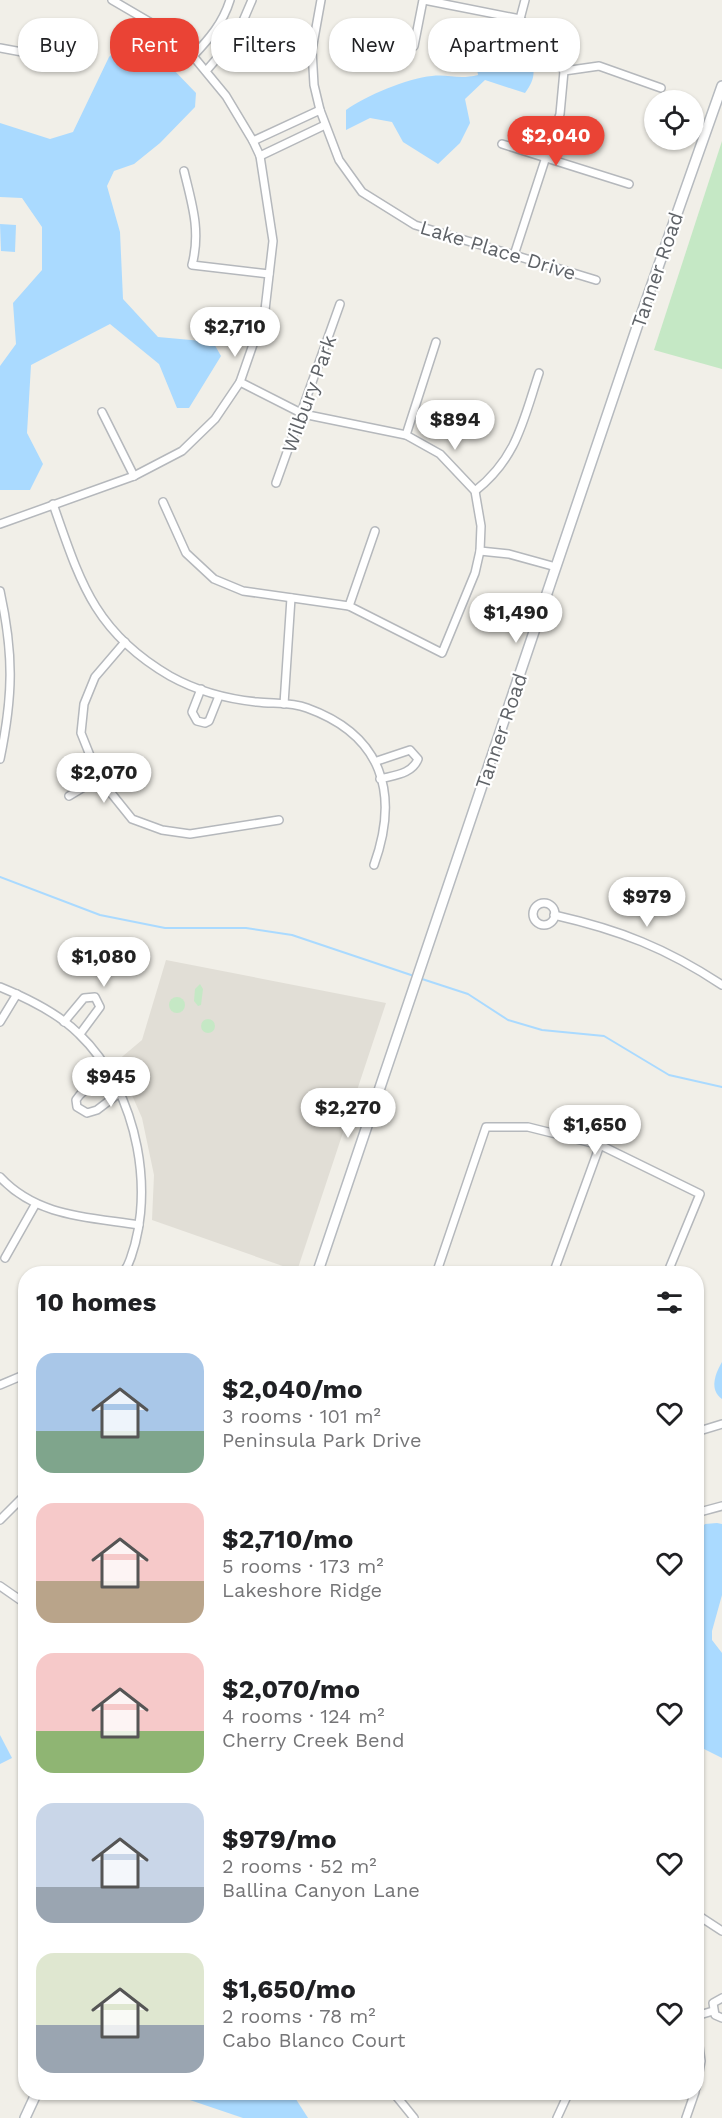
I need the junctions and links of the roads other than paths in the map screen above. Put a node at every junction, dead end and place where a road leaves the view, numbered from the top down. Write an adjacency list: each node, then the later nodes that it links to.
1 (112, 0): 7 (street)
2 (230, 0): 12 (street)
3 (252, 0): 16 (street)
4 (321, 0): 20 (street, Lake Place Drive)
5 (423, 0): 8 (street); 10 (street)
6 (525, 0): 9 (street)
7 (143, 18)
8 (510, 18)
9 (520, 18)
10 (416, 36)
11 (0, 48): 13 (street)
12 (199, 50)
13 (18, 51)
14 (199, 63): 16 (street)
15 (580, 69): 19 (street)
16 (206, 71): 22 (street)
17 (564, 72): 25 (street)
18 (722, 86): 46 (main road, Tanner Road)
19 (661, 88)
20 (320, 110): 21 (street, Lake Place Drive); 22 (street)
21 (326, 125): 24 (street); 28 (street, Lake Place Drive)
22 (253, 141): 24 (street)
23 (502, 144): 25 (street)
24 (260, 156): 29 (street)
25 (547, 157): 27 (street); 28 (street)
26 (184, 171): 29 (street)
27 (629, 184)
28 (514, 255): 30 (street, Lake Place Drive)
29 (269, 274): 34 (street)
30 (596, 280)
31 (340, 304): 36 (street, Wilbury Park)
32 (436, 342): 37 (street)
33 (539, 373): 40 (street)
34 (240, 382): 36 (street); 38 (street)
35 (102, 412): 38 (street)
36 (303, 414): 37 (street); 39 (street, Wilbury Park)
37 (406, 435): 40 (street)
38 (134, 476): 42 (street)
39 (276, 483)
40 (475, 491): 45 (street)
41 (163, 502): 48 (street)
42 (52, 504): 43 (street); 50 (street)
43 (0, 524)
44 (375, 531): 49 (street)
45 (480, 551): 46 (street); 49 (street)
46 (556, 567): 76 (main road, Tanner Road)
47 (0, 591): 54 (street)
48 (291, 598): 49 (street); 53 (street)
49 (349, 606)
50 (124, 642): 51 (street); 56 (street)
51 (201, 689): 52 (street); 52 (street)
52 (219, 696): 53 (street)
53 (284, 704): 55 (street)
54 (0, 759)
55 (377, 761): 57 (street); 57 (street)
56 (99, 778): 58 (street); 59 (street)
57 (380, 779): 60 (street)
58 (69, 796)
59 (279, 820)
60 (374, 865)
61 (555, 915): 62 (street)
62 (722, 985)
63 (0, 987): 64 (street)
64 (16, 994): 65 (street); 66 (street)
65 (0, 1022)
66 (64, 1022): 67 (street); 67 (street)
67 (80, 1034): 68 (street)
68 (113, 1084): 69 (street); 69 (street)
69 (118, 1094): 73 (street)
70 (600, 1145): 77 (street); 78 (street); 79 (street)
71 (0, 1177): 72 (street)
72 (35, 1205): 73 (street); 74 (street)
73 (139, 1225): 75 (street)
74 (5, 1258)
75 (127, 1266)
76 (320, 1266)
77 (439, 1266)
78 (556, 1266)
79 (670, 1266)
80 (18, 1377): 81 (street)
81 (0, 1385)
82 (722, 1424): 83 (street)
83 (704, 1430)
84 (18, 1502): 87 (street)
85 (722, 1506): 86 (street)
86 (704, 1511)
87 (0, 1520)
88 (0, 1586): 89 (street)
89 (18, 1598)
90 (704, 1919): 91 (street)
91 (722, 1931)
92 (722, 1998): 93 (street)
93 (712, 2011): 94 (street); 95 (street)
94 (704, 2014)
95 (722, 2018)
96 (33, 2100): 100 (main road)
97 (399, 2100): 101 (street)
98 (565, 2100): 102 (street)
99 (692, 2100): 103 (street)
100 (25, 2118)
101 (414, 2118)
102 (557, 2118)
103 (686, 2118)

